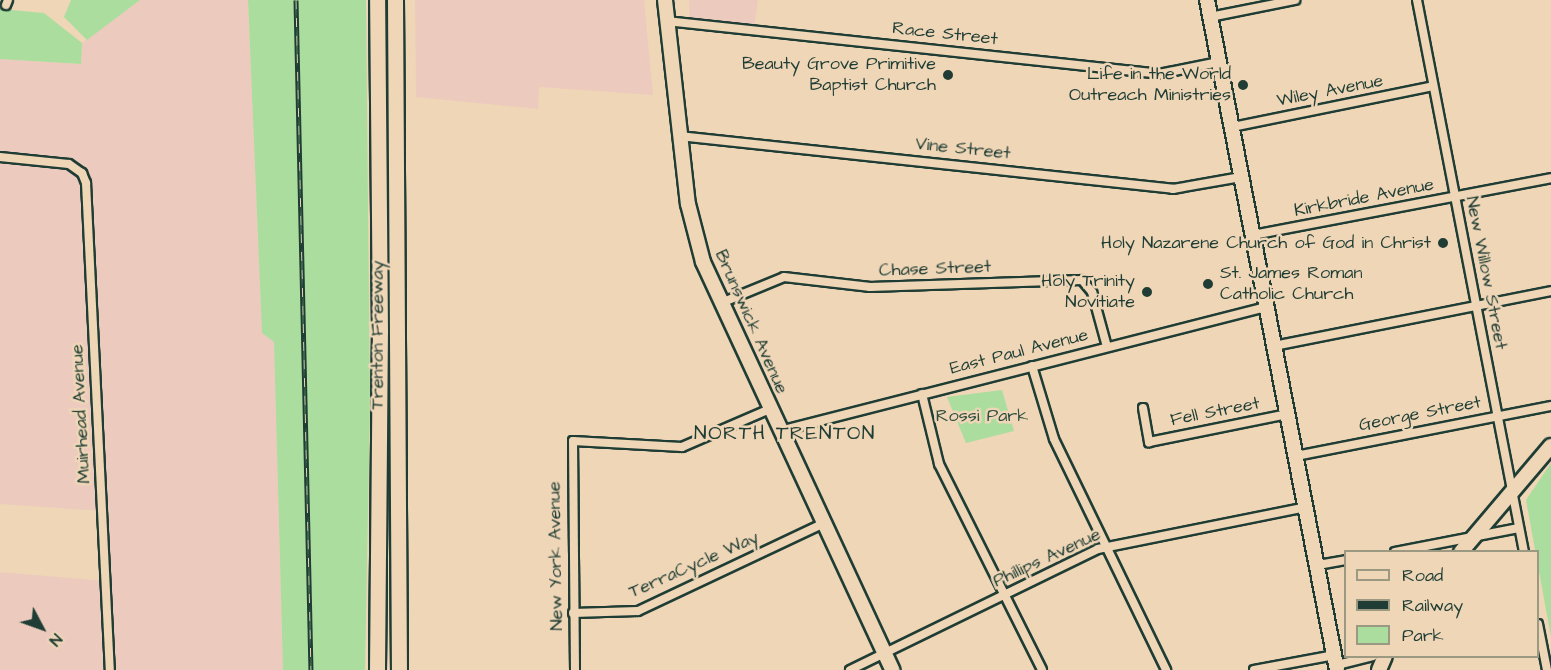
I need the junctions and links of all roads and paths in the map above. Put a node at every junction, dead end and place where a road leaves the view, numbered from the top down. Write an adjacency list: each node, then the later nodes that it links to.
1 (377, 0): 52 (highway, Trenton Freeway)
2 (395, 0): 53 (highway, Trenton Freeway)
3 (665, 0): 8 (main road, Brunswick Avenue)
4 (1207, 0): 7 (main road)
5 (1295, 0): 7 (street)
6 (1417, 0): 10 (street, New Willow Street)
7 (1210, 17): 9 (main road)
8 (666, 21): 9 (street, Race Street); 12 (main road, Brunswick Avenue)
9 (1219, 62): 11 (main road)
10 (1433, 87): 11 (street, Wiley Avenue); 16 (street, New Willow Street)
11 (1232, 127): 14 (main road)
12 (679, 136): 14 (street, Vine Street); 19 (main road, Brunswick Avenue)
13 (0, 157): 51 (street, Muirhead Avenue)
14 (1241, 177): 17 (main road)
15 (1551, 178): 16 (street, Kirkbride Avenue)
16 (1455, 197): 17 (street, Kirkbride Avenue); 20 (street, New Willow Street)
17 (1253, 235): 21 (main road)
18 (1551, 291): 20 (street)
19 (722, 303): 23 (street, Chase Street); 28 (main road, Brunswick Avenue)
20 (1476, 306): 22 (street); 30 (street, New Willow Street)
21 (1266, 307): 22 (main road); 23 (street, East Paul Avenue)
22 (1275, 346): 29 (main road)
23 (1107, 347): 24 (street, East Paul Avenue)
24 (1032, 366): 25 (street, East Paul Avenue); 39 (street)
25 (922, 394): 31 (street, East Paul Avenue); 45 (street)
26 (1551, 406): 30 (street, George Street)
27 (1143, 408): 29 (street, Fell Street)
28 (770, 409): 31 (main road, Brunswick Avenue); 46 (street, New York Avenue)
29 (1288, 414): 33 (main road)
30 (1497, 416): 33 (street, George Street); 34 (street, New Willow Street)
31 (780, 431): 36 (main road, Brunswick Avenue)
32 (1551, 446): 34 (main road)
33 (1296, 456): 35 (main road)
34 (1514, 489): 37 (street, New Willow Street); 38 (main road)
35 (1306, 507): 39 (street, Phillips Avenue); 44 (main road)
36 (822, 524): 46 (street, TerraCycle Way); 48 (main road, Brunswick Avenue)
37 (1519, 528): 38 (street); 42 (street, New Willow Street)
38 (1476, 535): 40 (street); 41 (main road)
39 (1105, 547): 45 (street, Phillips Avenue); 58 (street)
40 (1405, 550)
41 (1463, 550)
42 (1524, 550)
43 (1344, 560): 44 (street)
44 (1317, 565): 50 (main road)
45 (1005, 596): 48 (street, Phillips Avenue); 57 (street)
46 (573, 613): 54 (street, New York Avenue)
47 (1539, 629): 60 (street)
48 (884, 653): 55 (street, Phillips Avenue); 56 (main road, Brunswick Avenue)
49 (1367, 658): 50 (street)
50 (1336, 663): 59 (street)
51 (110, 670)
52 (377, 670)
53 (399, 670)
54 (574, 670)
55 (850, 670)
56 (892, 670)
57 (1042, 670)
58 (1166, 670)
59 (1254, 670)
60 (1547, 670)

